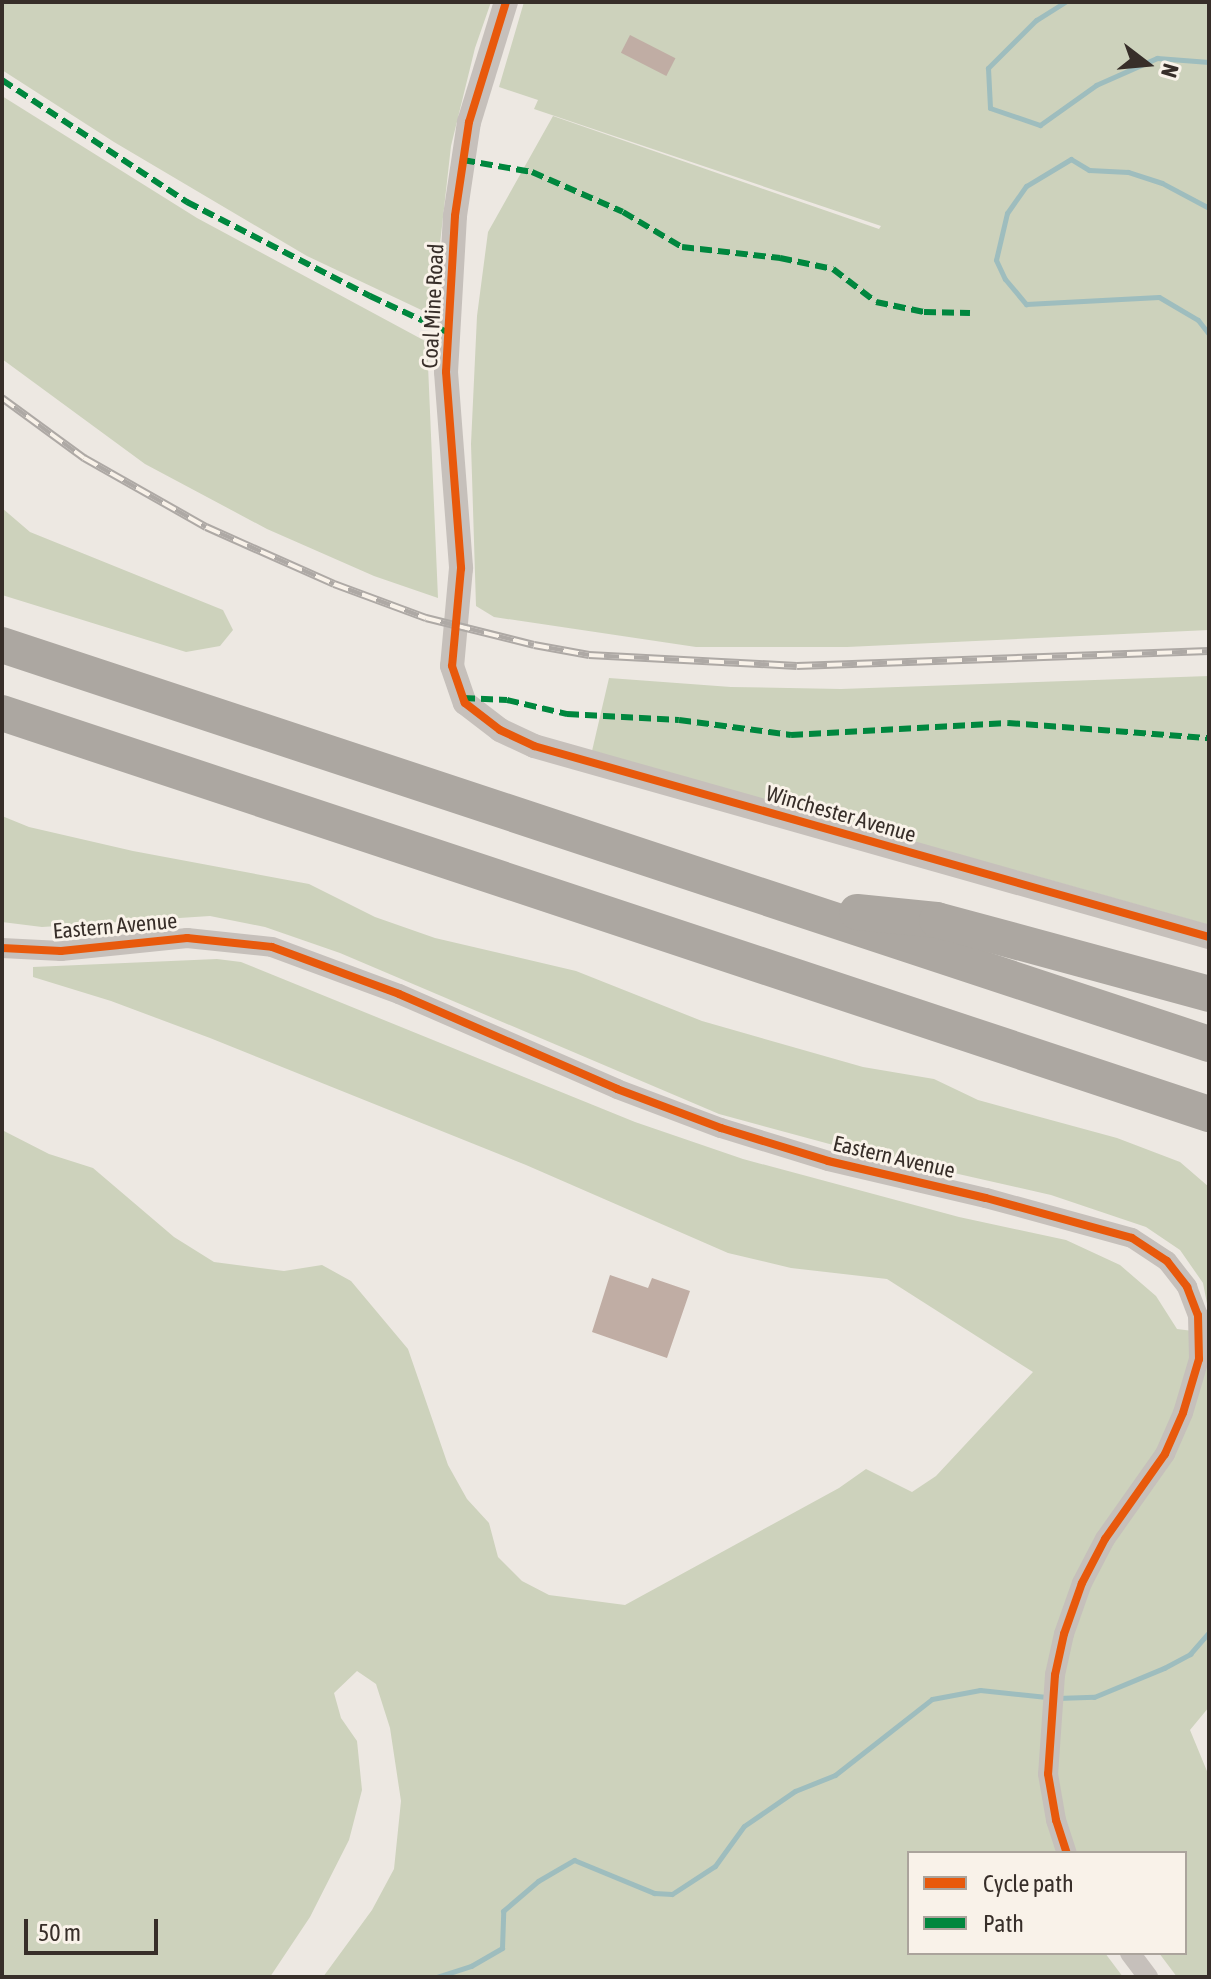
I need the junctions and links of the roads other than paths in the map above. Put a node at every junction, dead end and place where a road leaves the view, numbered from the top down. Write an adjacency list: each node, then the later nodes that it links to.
1 (506, 2): 3 (street, Coal Mine Road)
2 (2, 645): 5 (highway)
3 (471, 707): 6 (street, Winchester Avenue)
4 (2, 713): 10 (highway)
5 (788, 905): 8 (highway); 9 (highway)
6 (1209, 937)
7 (2, 948): 11 (street, Eastern Avenue)
8 (1209, 994)
9 (1209, 1044)
10 (1209, 1114)
11 (1066, 1851)
12 (1132, 1955): 13 (street)
13 (1148, 1977)

